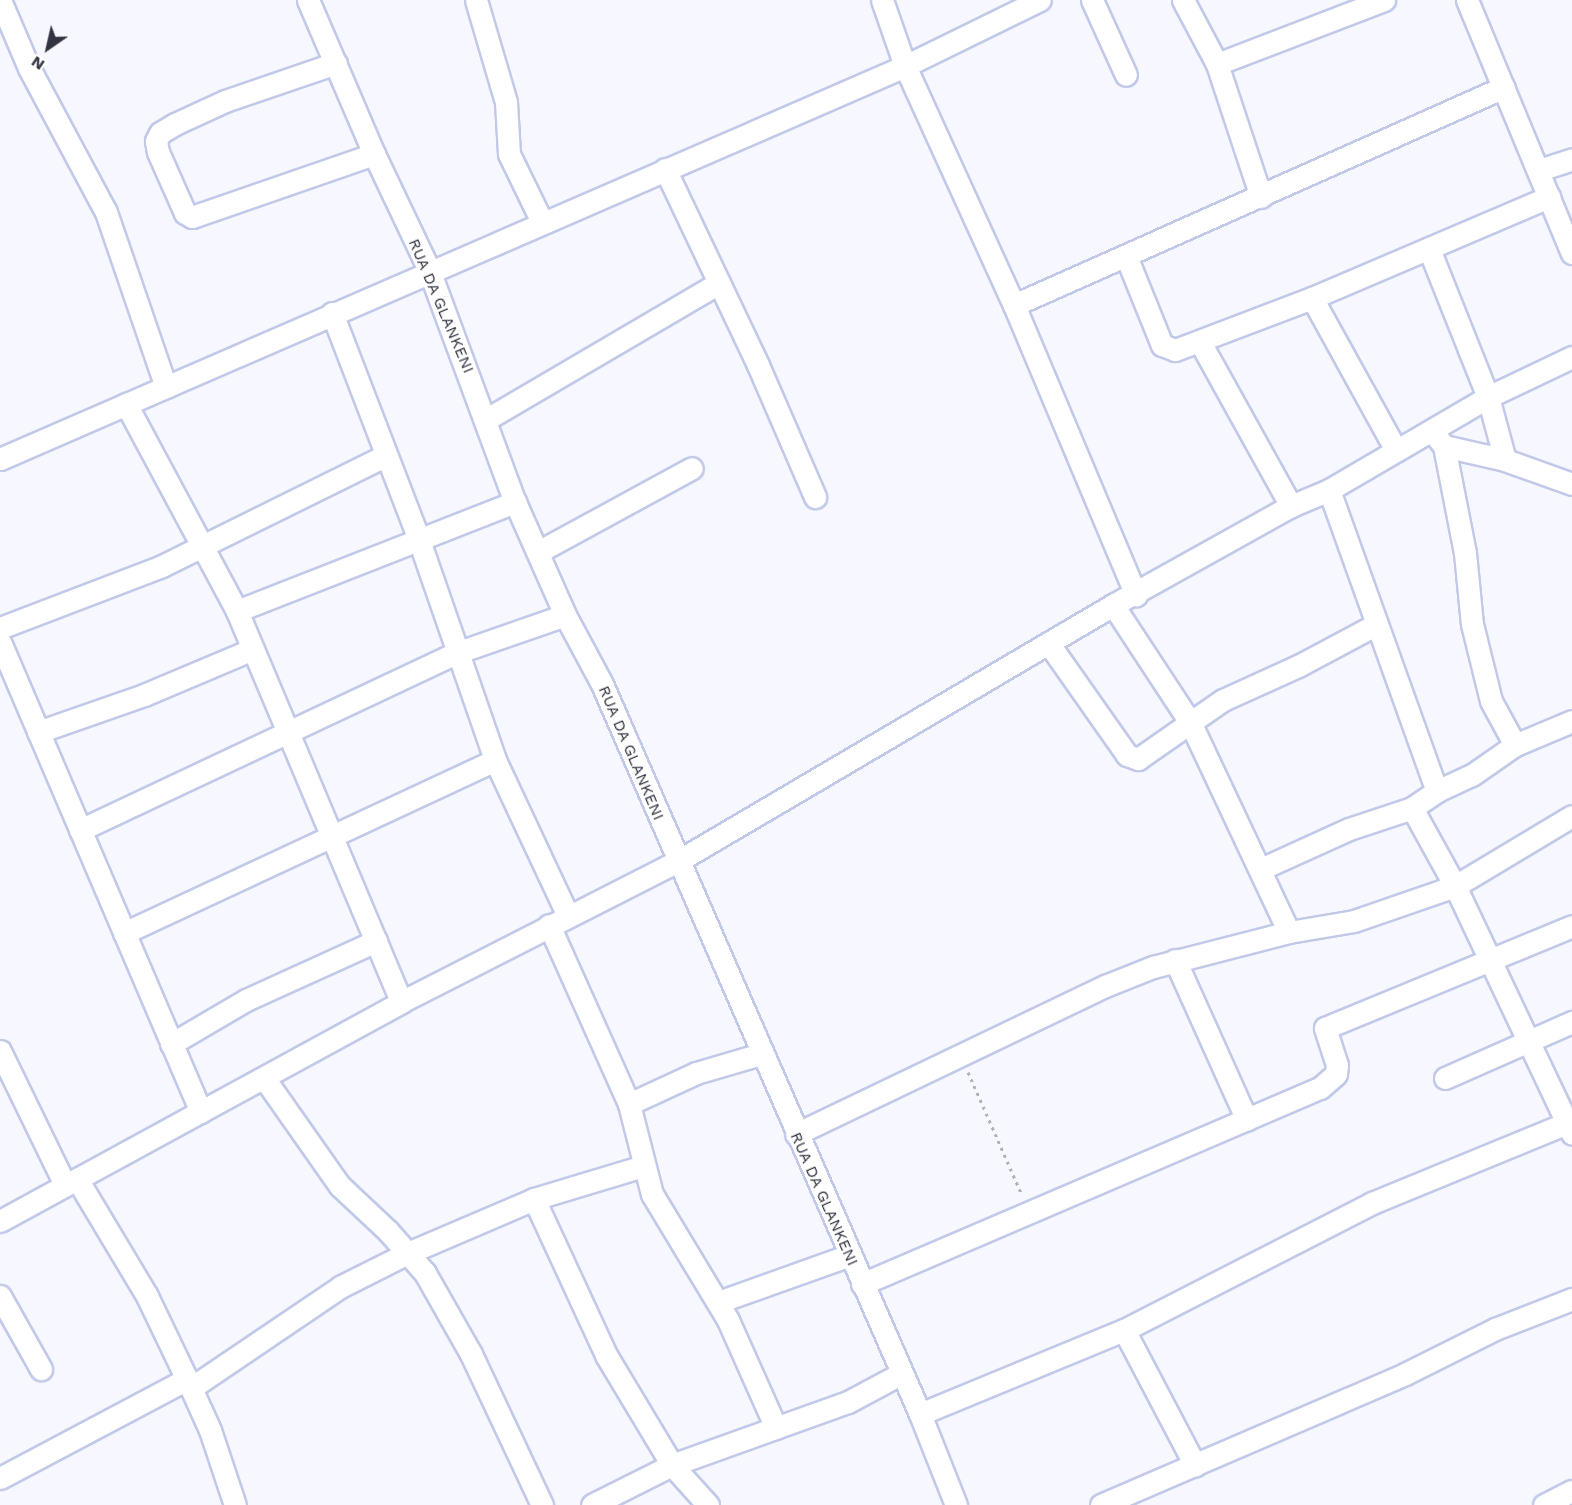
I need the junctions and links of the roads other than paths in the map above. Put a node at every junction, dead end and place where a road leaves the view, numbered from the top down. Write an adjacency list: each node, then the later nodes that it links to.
1 (0, 0): 32 (street)
2 (308, 0): 10 (street, RUA DA GLANKENI)
3 (476, 0): 21 (street)
4 (882, 0): 12 (street)
5 (1040, 0): 12 (street)
6 (1092, 0): 13 (street)
7 (1183, 0): 11 (street)
8 (1384, 0): 11 (street)
9 (1467, 0): 14 (street)
10 (336, 63): 15 (street, RUA DA GLANKENI); 15 (street)
11 (1217, 64): 19 (street)
12 (905, 66): 17 (street); 28 (street)
13 (1126, 75)
14 (1504, 87): 18 (street); 19 (street)
15 (374, 154): 25 (street, RUA DA GLANKENI)
16 (1572, 159): 18 (street)
17 (665, 169): 21 (street); 26 (street)
18 (1539, 170): 20 (street)
19 (1261, 197): 24 (street)
20 (1550, 197): 22 (street); 23 (street)
21 (542, 222): 25 (street)
22 (1429, 249): 27 (street); 33 (street)
23 (1572, 253)
24 (1126, 256): 28 (street); 30 (street)
25 (429, 270): 29 (street); 35 (street, RUA DA GLANKENI)
26 (719, 283): 35 (street); 44 (street)
27 (1312, 298): 30 (street); 37 (street)
28 (1014, 304): 50 (street)
29 (332, 313): 32 (street); 38 (street)
30 (1200, 342): 46 (street)
31 (1572, 357): 33 (street)
32 (166, 387): 34 (street)
33 (1488, 397): 36 (street); 40 (street)
34 (126, 404): 39 (street); 48 (street)
35 (487, 419): 45 (street, RUA DA GLANKENI)
36 (1438, 438): 37 (street); 40 (street); 64 (street)
37 (1395, 450): 43 (street)
38 (385, 456): 47 (street); 48 (street)
39 (0, 459)
40 (1505, 460): 42 (street)
41 (692, 468): 49 (street)
42 (1572, 484)
43 (1329, 490): 46 (street); 54 (street)
44 (815, 497)
45 (516, 502): 47 (street); 49 (street, RUA DA GLANKENI)
46 (1291, 506): 50 (street)
47 (419, 540): 52 (street); 59 (street)
48 (201, 547): 52 (street); 55 (street)
49 (538, 552): 53 (street, RUA DA GLANKENI)
50 (1136, 595): 51 (street)
51 (1113, 605): 57 (street); 61 (street)
52 (237, 611): 58 (street)
53 (565, 615): 59 (street); 71 (street, RUA DA GLANKENI)
54 (1377, 624): 61 (street); 66 (street)
55 (0, 628)
56 (0, 642): 62 (street)
57 (1049, 644): 61 (street); 71 (street)
58 (253, 649): 62 (street); 63 (street)
59 (459, 652): 63 (street); 65 (street)
60 (1572, 721): 64 (street)
61 (1190, 722): 72 (street)
62 (38, 732): 69 (street)
63 (288, 733): 69 (street); 70 (street)
64 (1515, 746): 66 (street)
65 (495, 760): 70 (street); 74 (street)
66 (1437, 791): 67 (street)
67 (1412, 808): 72 (street); 73 (street)
68 (1572, 816): 73 (street)
69 (80, 830): 77 (street)
70 (333, 836): 77 (street); 78 (street)
71 (678, 861): 74 (street); 86 (street, RUA DA GLANKENI)
72 (1263, 868): 76 (street)
73 (1455, 886): 76 (street); 80 (street)
74 (558, 920): 81 (street); 89 (street)
75 (1572, 926): 80 (street)
76 (1289, 932): 79 (street)
77 (124, 933): 83 (street)
78 (376, 941): 81 (street); 83 (street)
79 (1175, 960): 91 (street); 93 (street)
80 (1489, 960): 84 (street); 91 (street)
81 (401, 1002): 87 (street)
82 (1572, 1022): 84 (street)
83 (171, 1044): 90 (street)
84 (1528, 1044): 88 (street); 92 (street)
85 (0, 1051): 95 (street)
86 (761, 1054): 89 (street); 93 (street, RUA DA GLANKENI)
87 (264, 1078): 90 (street); 98 (street)
88 (1445, 1078)
89 (629, 1104): 94 (street)
90 (201, 1112): 95 (street)
91 (1247, 1120): 100 (street)
92 (1570, 1126): 104 (street)
93 (796, 1134): 99 (street, RUA DA GLANKENI)
94 (643, 1166): 96 (street); 103 (street)
95 (71, 1182): 97 (street); 107 (street)
96 (534, 1199): 98 (street); 110 (street)
97 (0, 1221)
98 (408, 1253): 107 (street); 115 (street)
99 (850, 1255): 100 (street, RUA DA GLANKENI); 103 (street)
100 (862, 1284): 106 (street, RUA DA GLANKENI)
101 (0, 1296): 105 (street)
102 (1572, 1299): 111 (street)
103 (718, 1302): 109 (street)
104 (1124, 1329): 108 (street); 111 (street)
105 (40, 1369)
106 (902, 1372): 108 (street, RUA DA GLANKENI); 109 (street)
107 (189, 1383): 112 (street); 114 (street)
108 (920, 1414): 118 (street, RUA DA GLANKENI)
109 (776, 1428): 110 (street)
110 (672, 1465): 116 (street); 117 (street)
111 (1195, 1465): 119 (street)
112 (0, 1478)
113 (1572, 1491): 120 (street)
114 (235, 1505)
115 (542, 1505)
116 (592, 1505)
117 (708, 1505)
118 (956, 1505)
119 (1101, 1505)
120 (1544, 1505)

